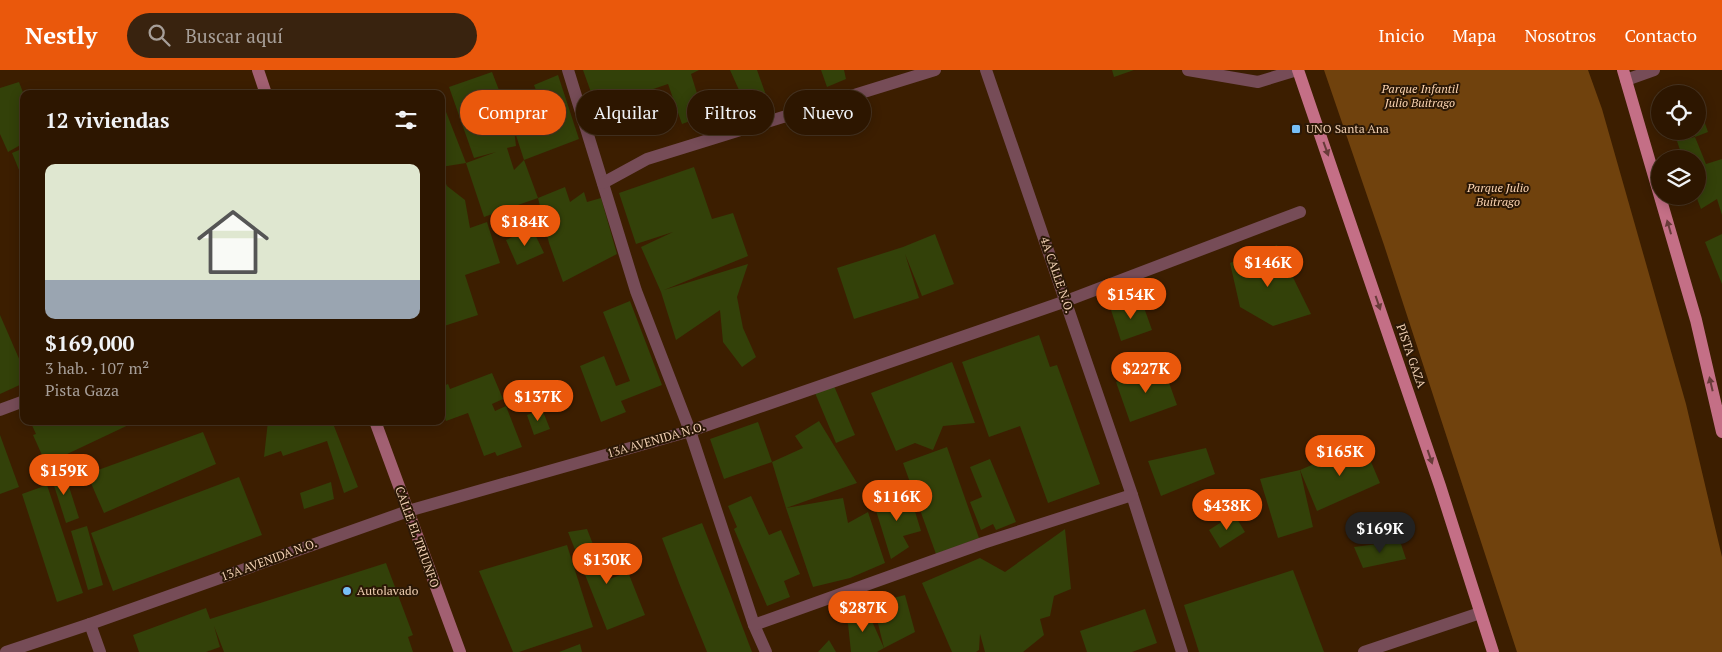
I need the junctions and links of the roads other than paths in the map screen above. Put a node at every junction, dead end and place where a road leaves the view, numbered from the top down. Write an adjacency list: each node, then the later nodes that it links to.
1 (258, 70): 9 (main road)
2 (568, 70): 10 (street)
3 (935, 70): 10 (street)
4 (986, 70): 12 (street, 4A CALLE N.O.)
5 (1188, 70): 6 (street)
6 (1298, 70): 20 (main road, PISTA GAZA, one-way to 20)
7 (1654, 70): 8 (street)
8 (1624, 75): 17 (main road, one-way to 8)
9 (265, 90)
10 (603, 183): 16 (street)
11 (1300, 212): 12 (street, 13A AVENIDA N.O.)
12 (1066, 301): 16 (street, 13A AVENIDA N.O.); 18 (street, 4A CALLE N.O.)
13 (20, 402): 14 (street)
14 (0, 410)
15 (376, 425): 19 (main road, CALLE EL TRIUNFO)
16 (690, 431): 19 (street, 13A AVENIDA N.O.); 22 (street)
17 (1722, 432)
18 (1132, 495): 22 (street); 27 (street, 4A CALLE N.O.)
19 (408, 511): 21 (street, 13A AVENIDA N.O.); 25 (main road, CALLE EL TRIUNFO)
20 (1480, 613): 28 (street); 29 (main road, PISTA GAZA)
21 (90, 624): 23 (street, 13A AVENIDA N.O.); 24 (street)
22 (754, 625): 26 (street)
23 (6, 652)
24 (100, 652)
25 (460, 652)
26 (766, 652)
27 (1182, 652)
28 (1364, 652)
29 (1493, 652)

